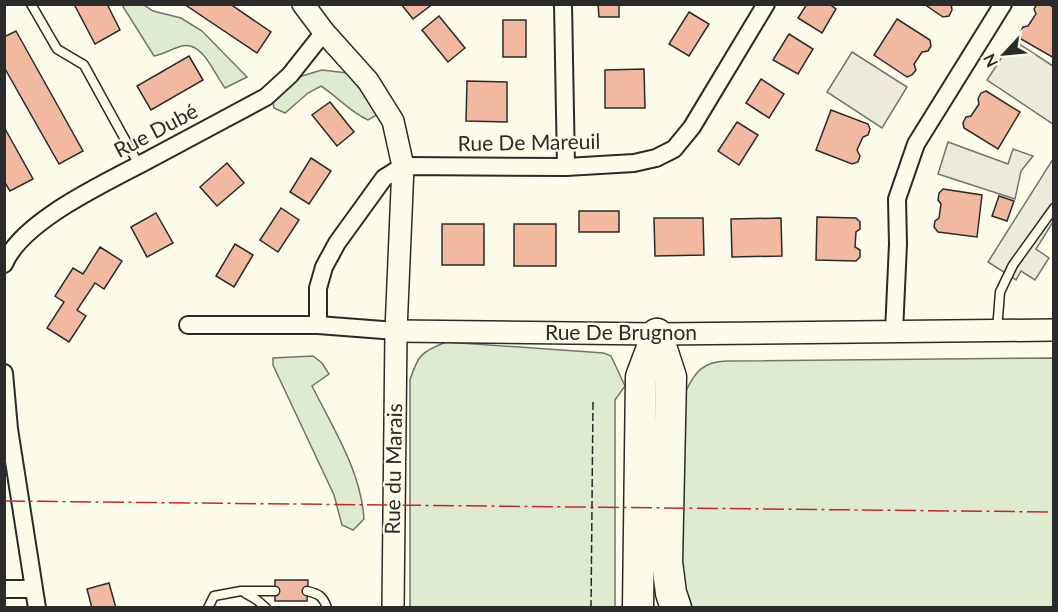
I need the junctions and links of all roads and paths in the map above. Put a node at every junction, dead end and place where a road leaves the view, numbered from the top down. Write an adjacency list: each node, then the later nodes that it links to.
1 (31, 4): 7 (lane)
2 (303, 4): 6 (street, Rue du Marais)
3 (563, 4): 9 (street)
4 (766, 4): 9 (street, Rue De Mareuil)
5 (1003, 4): 17 (street)
6 (324, 32): 7 (street, Rue Dubé); 8 (street, Rue du Marais)
7 (139, 165): 11 (street, Rue Dubé)
8 (402, 166): 9 (street, Rue De Mareuil); 13 (street); 15 (street, Rue du Marais)
9 (566, 167)
10 (1053, 207): 16 (lane)
11 (4, 264)
12 (188, 325): 13 (street, Rue De Brugnon)
13 (318, 325): 15 (street, Rue De Brugnon)
14 (1053, 330): 16 (street, Rue De Brugnon)
15 (396, 331): 18 (street, Rue De Brugnon); 29 (street, Rue du Marais)
16 (997, 331): 17 (street, Rue De Brugnon)
17 (894, 332): 18 (street, Rue De Brugnon)
18 (657, 334): 30 (highway); 31 (highway)
19 (4, 373): 21 (street)
20 (4, 589): 21 (street)
21 (33, 589): 25 (street)
22 (242, 591): 23 (lane); 26 (lane); 27 (lane)
23 (275, 591)
24 (308, 591): 28 (lane)
25 (37, 608)
26 (208, 608)
27 (266, 608)
28 (327, 608)
29 (393, 608)
30 (638, 608)
31 (676, 608)

